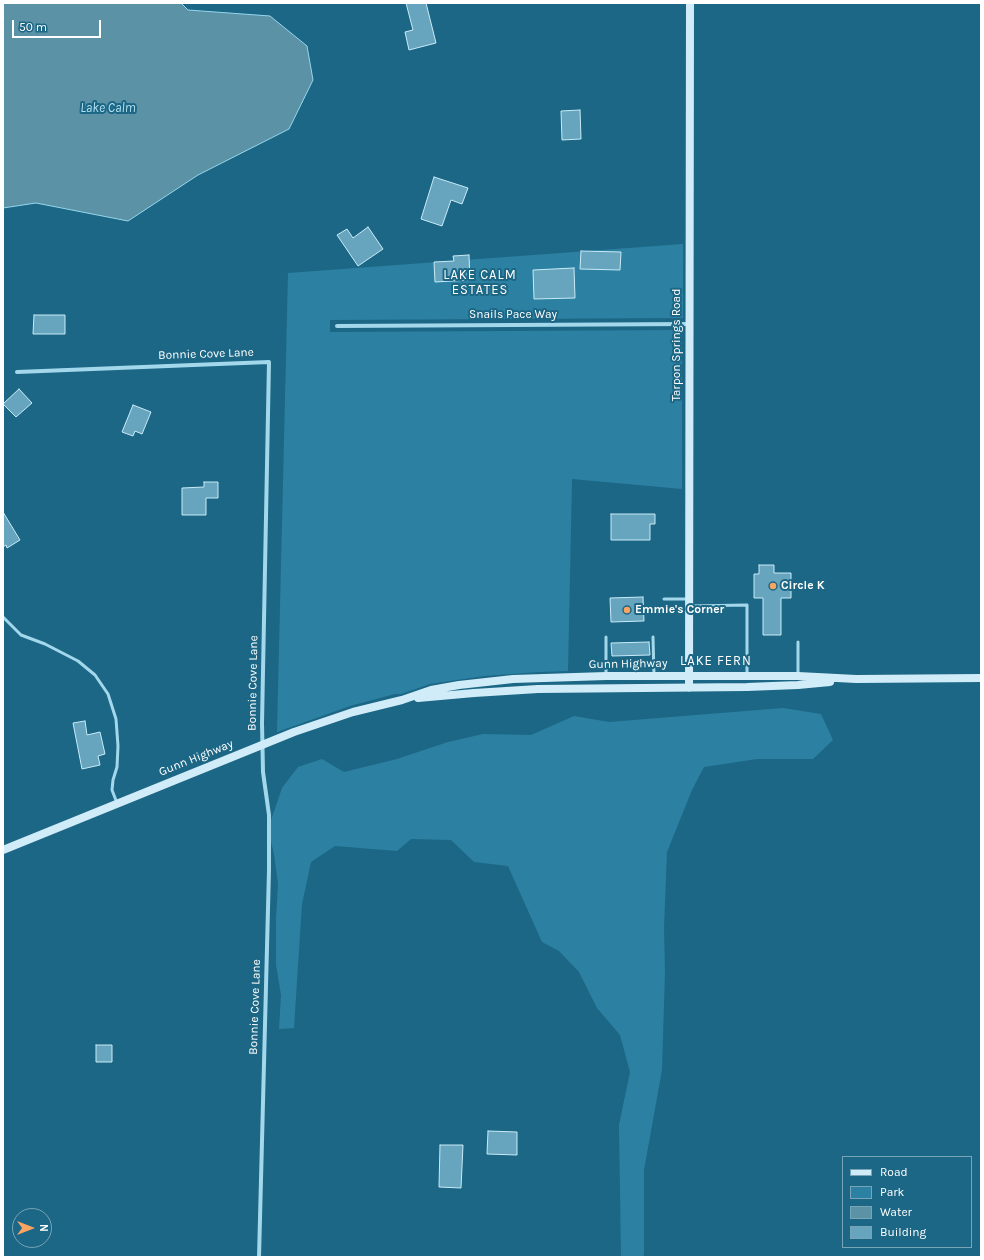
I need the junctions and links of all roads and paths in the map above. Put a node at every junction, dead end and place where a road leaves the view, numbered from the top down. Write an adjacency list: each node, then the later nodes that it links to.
1 (690, 3): 2 (main road, Tarpon Springs Road)
2 (690, 324): 3 (street, Snails Pace Way); 6 (main road, Tarpon Springs Road)
3 (337, 326)
4 (17, 372): 20 (street, Bonnie Cove Lane)
5 (664, 599): 6 (lane)
6 (689, 602): 13 (main road, Tarpon Springs Road); 14 (lane)
7 (3, 617): 21 (lane)
8 (606, 637): 11 (lane)
9 (653, 637): 12 (lane)
10 (798, 642): 15 (lane)
11 (606, 676): 12 (main road, Gunn Highway); 19 (main road, Gunn Highway)
12 (654, 676): 13 (main road, Gunn Highway)
13 (689, 676): 14 (main road, Gunn Highway); 18 (main road, Tarpon Springs Road)
14 (747, 676): 15 (main road, Gunn Highway)
15 (798, 676): 17 (main road, Gunn Highway)
16 (981, 678): 17 (main road, Gunn Highway)
17 (856, 679): 18 (main road, Gunn Highway)
18 (689, 688): 19 (main road, Gunn Highway)
19 (402, 700): 20 (main road, Gunn Highway)
20 (262, 745): 21 (main road, Gunn Highway); 23 (street, Bonnie Cove Lane)
21 (117, 803): 22 (main road, Gunn Highway)
22 (3, 850)
23 (259, 1257)

